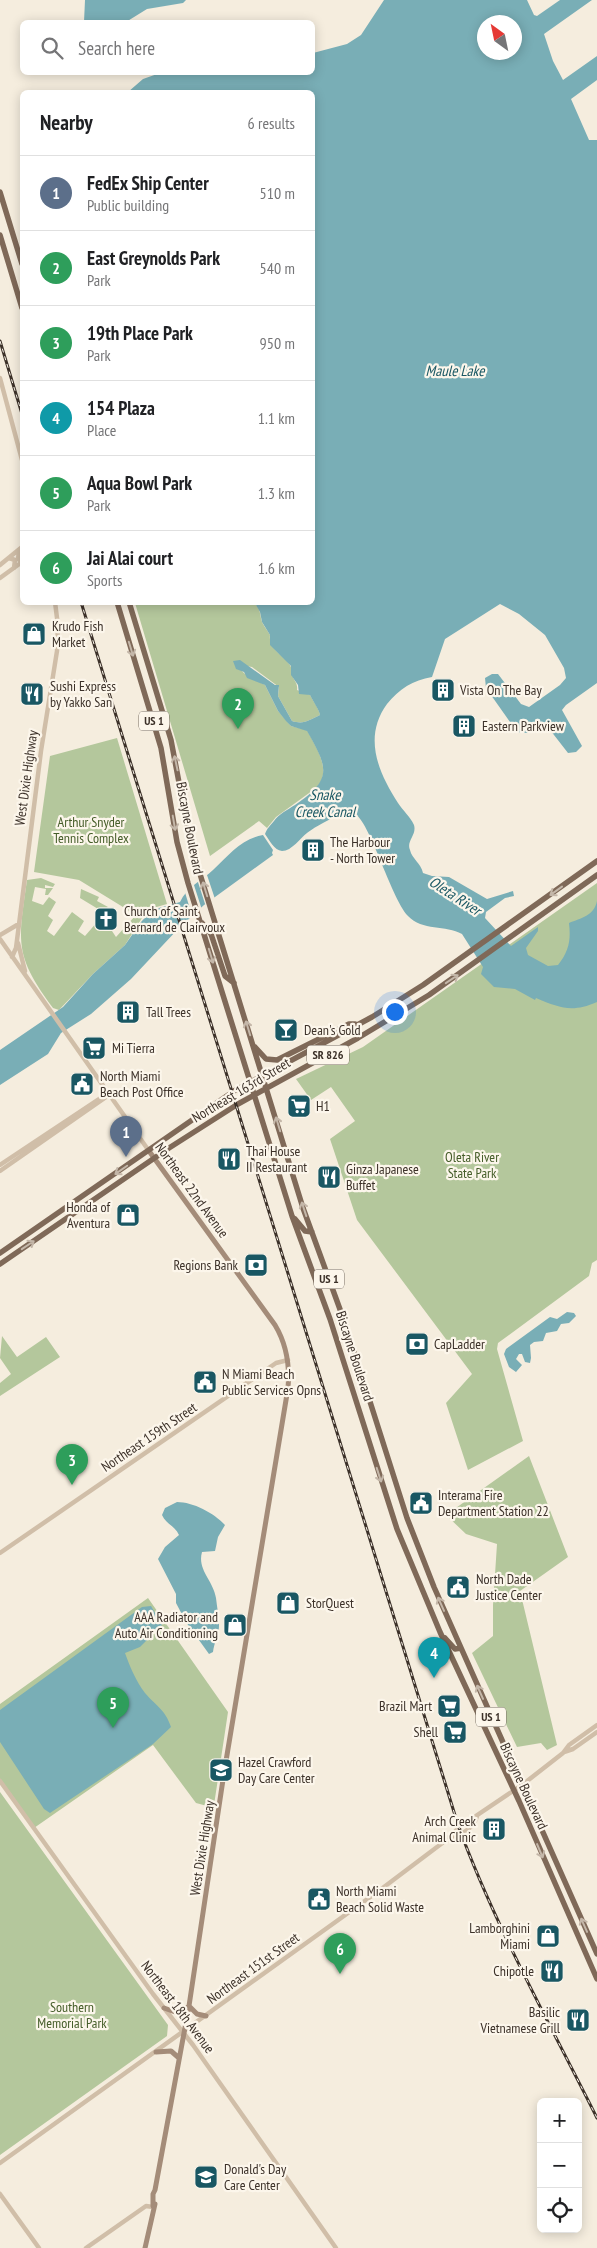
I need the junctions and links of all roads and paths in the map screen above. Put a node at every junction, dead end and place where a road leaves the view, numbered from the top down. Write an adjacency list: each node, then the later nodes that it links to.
1 (0, 192): 3 (main road)
2 (0, 234): 4 (main road)
3 (20, 258)
4 (20, 301)
5 (0, 378): 6 (street)
6 (20, 453)
7 (20, 550): 8 (street)
8 (9, 558): 10 (street); 11 (street)
9 (20, 564): 11 (street)
10 (0, 565)
11 (14, 568): 12 (street)
12 (0, 578)
13 (55, 605): 19 (street, West Dixie Highway)
14 (118, 605): 18 (main road, Biscayne Boulevard / US 1, one-way to 18)
15 (129, 605): 23 (main road, Biscayne Boulevard / US 1, one-way to 15)
16 (597, 861): 25 (main road, Northeast 163rd Street / SR 826, one-way to 25)
17 (597, 875): 26 (main road, Northeast 163rd Street / SR 826, one-way to 17)
18 (199, 917): 23 (main road); 30 (main road, Biscayne Boulevard / US 1, one-way to 30)
19 (17, 925): 20 (street, West Dixie Highway); 21 (street)
20 (16, 932): 22 (street, West Dixie Highway); 24 (street)
21 (0, 937): 22 (street, Northeast 22nd Avenue)
22 (12, 957): 24 (street, Northeast 22nd Avenue)
23 (234, 983): 28 (main road, Biscayne Boulevard / US 1, one-way to 23)
24 (31, 984): 32 (street, Northeast 22nd Avenue)
25 (423, 985): 26 (main road); 27 (main road, Northeast 163rd Street / SR 826)
26 (429, 994): 31 (main road, Northeast 163rd Street / SR 826)
27 (357, 1024): 28 (main road); 29 (main road, Northeast 163rd Street / SR 826)
28 (253, 1045): 29 (main road, Biscayne Boulevard / US 1)
29 (262, 1075): 30 (main road, Northeast 163rd Street / SR 826); 31 (main road, Biscayne Boulevard / US 1)
30 (250, 1082): 33 (main road, Biscayne Boulevard / US 1); 34 (main road, Northeast 163rd Street / SR 826)
31 (266, 1087): 33 (main road, Northeast 163rd Street / SR 826); 42 (main road, Biscayne Boulevard / US 1, one-way to 31)
32 (109, 1094): 34 (street, Northeast 22nd Avenue); 36 (street); 37 (street)
33 (254, 1094): 35 (main road, Northeast 163rd Street / SR 826); 39 (main road, Biscayne Boulevard / US 1)
34 (149, 1151): 35 (main road, Northeast 22nd Avenue); 38 (main road, Northeast 163rd Street / SR 826, one-way to 38)
35 (155, 1158): 41 (main road, Northeast 163rd Street / SR 826); 46 (main road, Northeast 22nd Avenue)
36 (0, 1165)
37 (0, 1171)
38 (62, 1210): 40 (main road, Northeast 163rd Street / SR 826); 41 (main road)
39 (292, 1216): 42 (main road); 48 (main road, Biscayne Boulevard / US 1)
40 (50, 1219): 43 (main road); 44 (main road, Northeast 163rd Street / SR 826)
41 (56, 1226): 43 (main road, Northeast 163rd Street / SR 826)
42 (312, 1232): 47 (main road, Biscayne Boulevard / US 1)
43 (41, 1236): 45 (main road, Northeast 163rd Street / SR 826, one-way to 43)
44 (0, 1253)
45 (0, 1264)
46 (288, 1360): 49 (street, Northeast 159th Street); 62 (main road, West Dixie Highway)
47 (384, 1449): 48 (main road); 51 (main road, Biscayne Boulevard / US 1, one-way to 47)
48 (372, 1453): 50 (main road, Biscayne Boulevard / US 1, one-way to 50)
49 (0, 1553)
50 (441, 1634): 51 (main road); 57 (main road, Biscayne Boulevard / US 1)
51 (461, 1648): 56 (main road, Biscayne Boulevard / US 1, one-way to 51)
52 (597, 1725): 54 (street, Northeast 151st Street)
53 (597, 1732): 54 (street, Northeast 151st Street)
54 (563, 1752): 56 (street, Northeast 151st Street)
55 (0, 1781): 63 (street, Northeast 18th Avenue)
56 (522, 1785): 57 (street, Northeast 151st Street); 58 (main road, Biscayne Boulevard / US 1)
57 (513, 1790): 59 (main road, Biscayne Boulevard / US 1, one-way to 59); 64 (street, Northeast 151st Street)
58 (570, 1896): 59 (main road); 60 (main road, Biscayne Boulevard / US 1, one-way to 58)
59 (561, 1900): 61 (main road, Biscayne Boulevard / US 1)
60 (597, 1954)
61 (597, 1979)
62 (188, 2006): 63 (main road); 64 (main road); 65 (main road, West Dixie Highway)
63 (164, 2008): 65 (street, Northeast 18th Avenue)
64 (206, 2016): 65 (street, Northeast 151st Street)
65 (183, 2032): 66 (street, Northeast 151st Street); 67 (main road, West Dixie Highway); 74 (street, Northeast 18th Avenue)
66 (156, 2052): 67 (main road); 68 (street, Northeast 151st Street)
67 (179, 2058): 70 (main road, West Dixie Highway)
68 (0, 2163)
69 (0, 2194): 71 (street)
70 (153, 2206): 72 (street); 73 (main road, West Dixie Highway)
71 (39, 2248)
72 (86, 2248)
73 (145, 2248)
74 (336, 2248)

